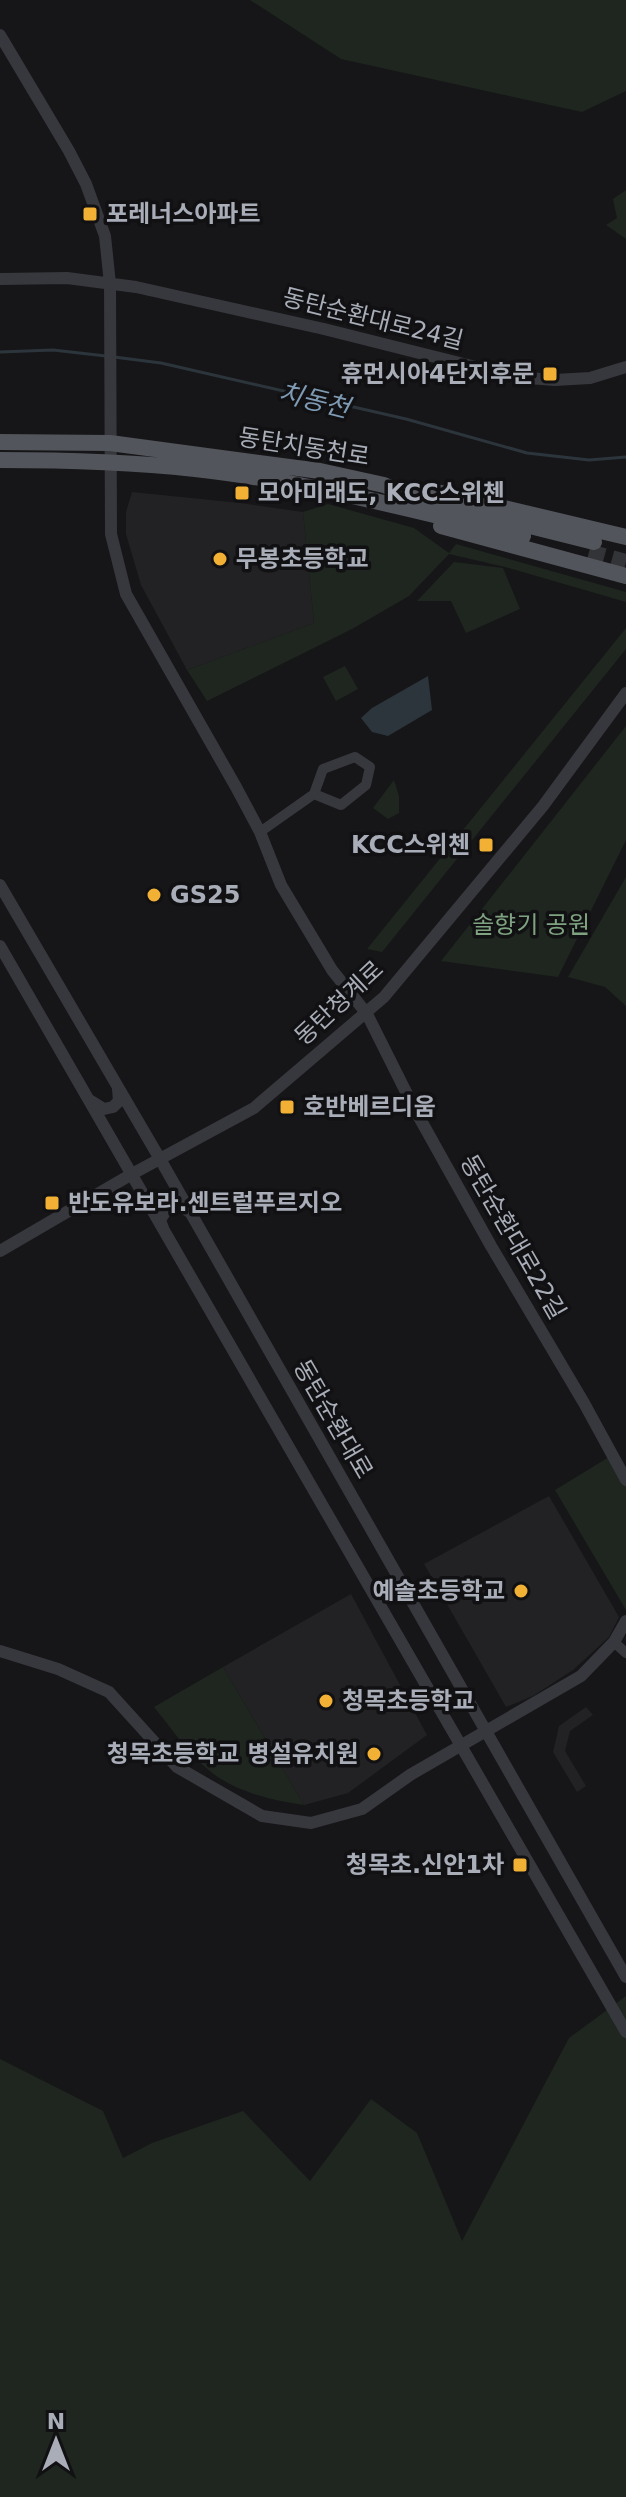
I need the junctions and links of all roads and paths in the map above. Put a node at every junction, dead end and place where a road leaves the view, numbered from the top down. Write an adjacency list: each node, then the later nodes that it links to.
1 (0, 35): 3 (street)
2 (0, 279): 3 (street, 동탄순환대로24길)
3 (110, 284): 4 (street, 동탄순환대로24길); 6 (street)
4 (626, 367)
5 (0, 442): 6 (main road, 동탄치동천로)
6 (110, 443): 8 (street, 동탄순환대로22길); 11 (main road, 동탄치동천로)
7 (0, 460): 8 (main road, 동탄치동천로)
8 (110, 462): 9 (main road, 동탄치동천로); 15 (street, 동탄순환대로22길)
9 (380, 503): 11 (main road, 동탄치동천로); 12 (main road)
10 (626, 534): 11 (main road)
11 (593, 542)
12 (626, 574)
13 (626, 693): 18 (street, 동탄청계로)
14 (314, 794): 14 (street); 15 (street)
15 (260, 832): 18 (street, 동탄순환대로22길)
16 (0, 885): 19 (street, 동탄순환대로)
17 (0, 946): 20 (street)
18 (367, 1014): 21 (street, 동탄청계로); 26 (street, 동탄순환대로22길)
19 (118, 1086): 20 (street); 21 (street, 동탄순환대로)
20 (89, 1099): 22 (street)
21 (160, 1159): 22 (street, 동탄청계로); 23 (street, 동탄순환대로)
22 (132, 1174): 24 (street); 25 (street, 동탄청계로)
23 (191, 1213): 24 (street); 31 (street, 동탄순환대로)
24 (164, 1230): 32 (street)
25 (0, 1251)
26 (626, 1480)
27 (626, 1621): 28 (street)
28 (614, 1642): 30 (street); 31 (street)
29 (0, 1651): 32 (street)
30 (626, 1653)
31 (485, 1731): 32 (street); 33 (street, 동탄순환대로)
32 (461, 1745): 34 (street)
33 (626, 1977)
34 (626, 2032)

